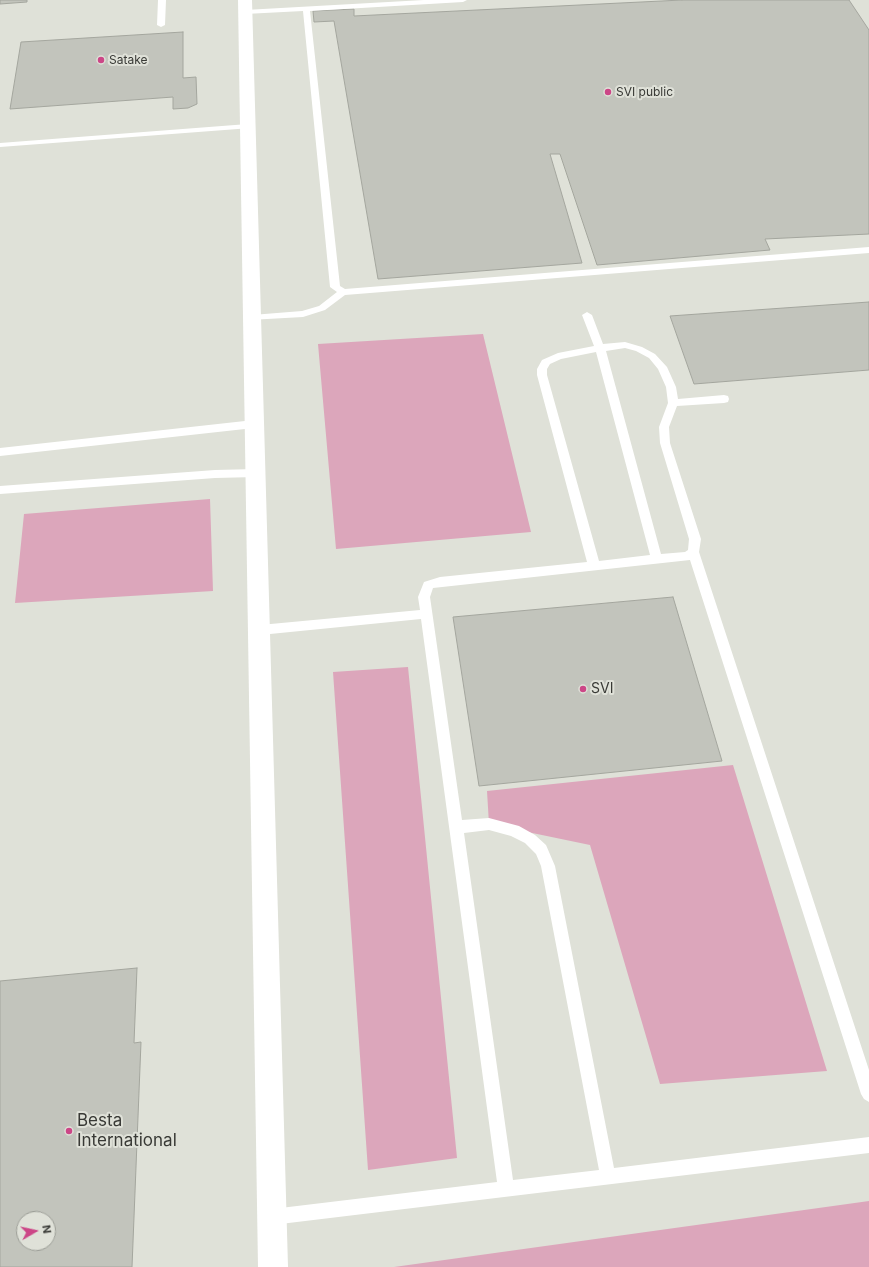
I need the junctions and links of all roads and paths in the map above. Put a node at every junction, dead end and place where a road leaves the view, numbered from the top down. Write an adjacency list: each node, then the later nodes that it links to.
1 (162, 0): 6 (lane)
2 (463, 0): 3 (lane)
3 (386, 2): 5 (lane)
4 (252, 8): 5 (lane); 7 (street)
5 (306, 8): 10 (lane)
6 (162, 25)
7 (248, 126): 8 (lane); 12 (street)
8 (0, 145)
9 (869, 250): 10 (lane)
10 (343, 292): 12 (lane)
11 (587, 315): 13 (lane)
12 (258, 318): 16 (street)
13 (600, 348): 15 (lane); 21 (lane); 22 (lane)
14 (724, 399): 15 (lane)
15 (673, 403): 20 (lane)
16 (254, 424): 17 (lane); 18 (street)
17 (0, 452)
18 (256, 473): 19 (lane); 24 (street)
19 (0, 490)
20 (693, 552): 21 (lane); 26 (lane)
21 (657, 559): 22 (lane)
22 (594, 565): 23 (lane)
23 (426, 614): 24 (lane); 25 (lane)
24 (264, 630): 30 (street)
25 (457, 827): 28 (lane); 29 (lane)
26 (869, 1094)
27 (869, 1145): 28 (lane)
28 (608, 1176): 29 (lane)
29 (506, 1189): 30 (lane)
30 (272, 1217): 31 (street)
31 (274, 1267)

